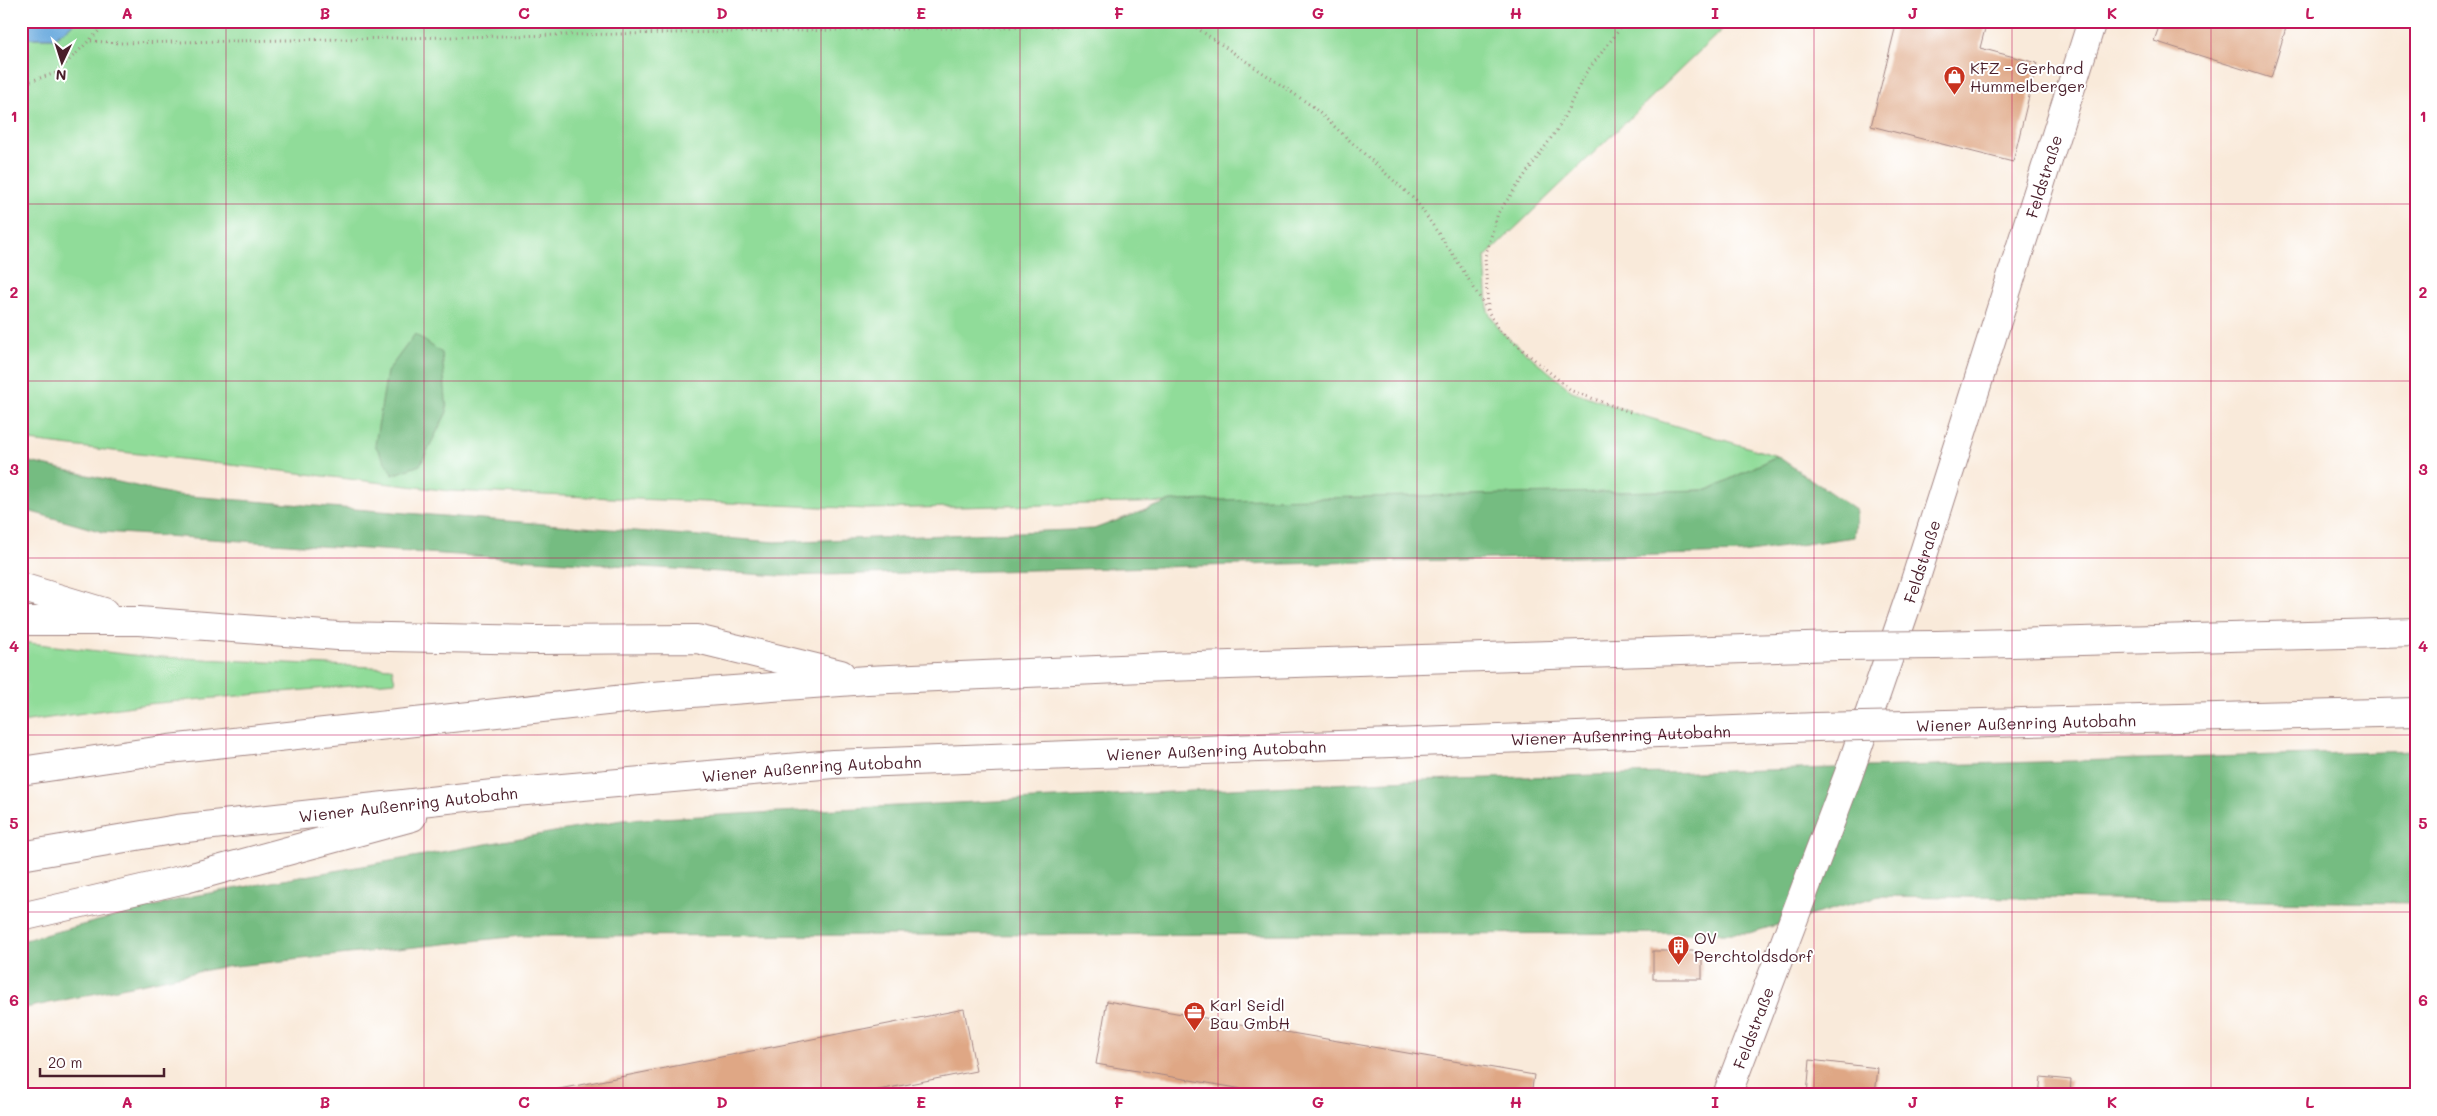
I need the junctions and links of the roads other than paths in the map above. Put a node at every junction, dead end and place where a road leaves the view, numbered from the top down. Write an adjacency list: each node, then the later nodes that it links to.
1 (2092, 21): 12 (main road, Feldstraße)
2 (21, 587): 4 (main road)
3 (21, 621): 4 (main road)
4 (139, 621): 6 (main road)
5 (2416, 632): 6 (main road, bridge)
6 (867, 680): 8 (main road)
7 (2416, 712): 9 (main road, Wiener Außenring Autobahn, bridge)
8 (21, 771)
9 (493, 794): 10 (main road, Wiener Außenring Autobahn); 11 (main road)
10 (21, 856)
11 (21, 917)
12 (1727, 1095)

